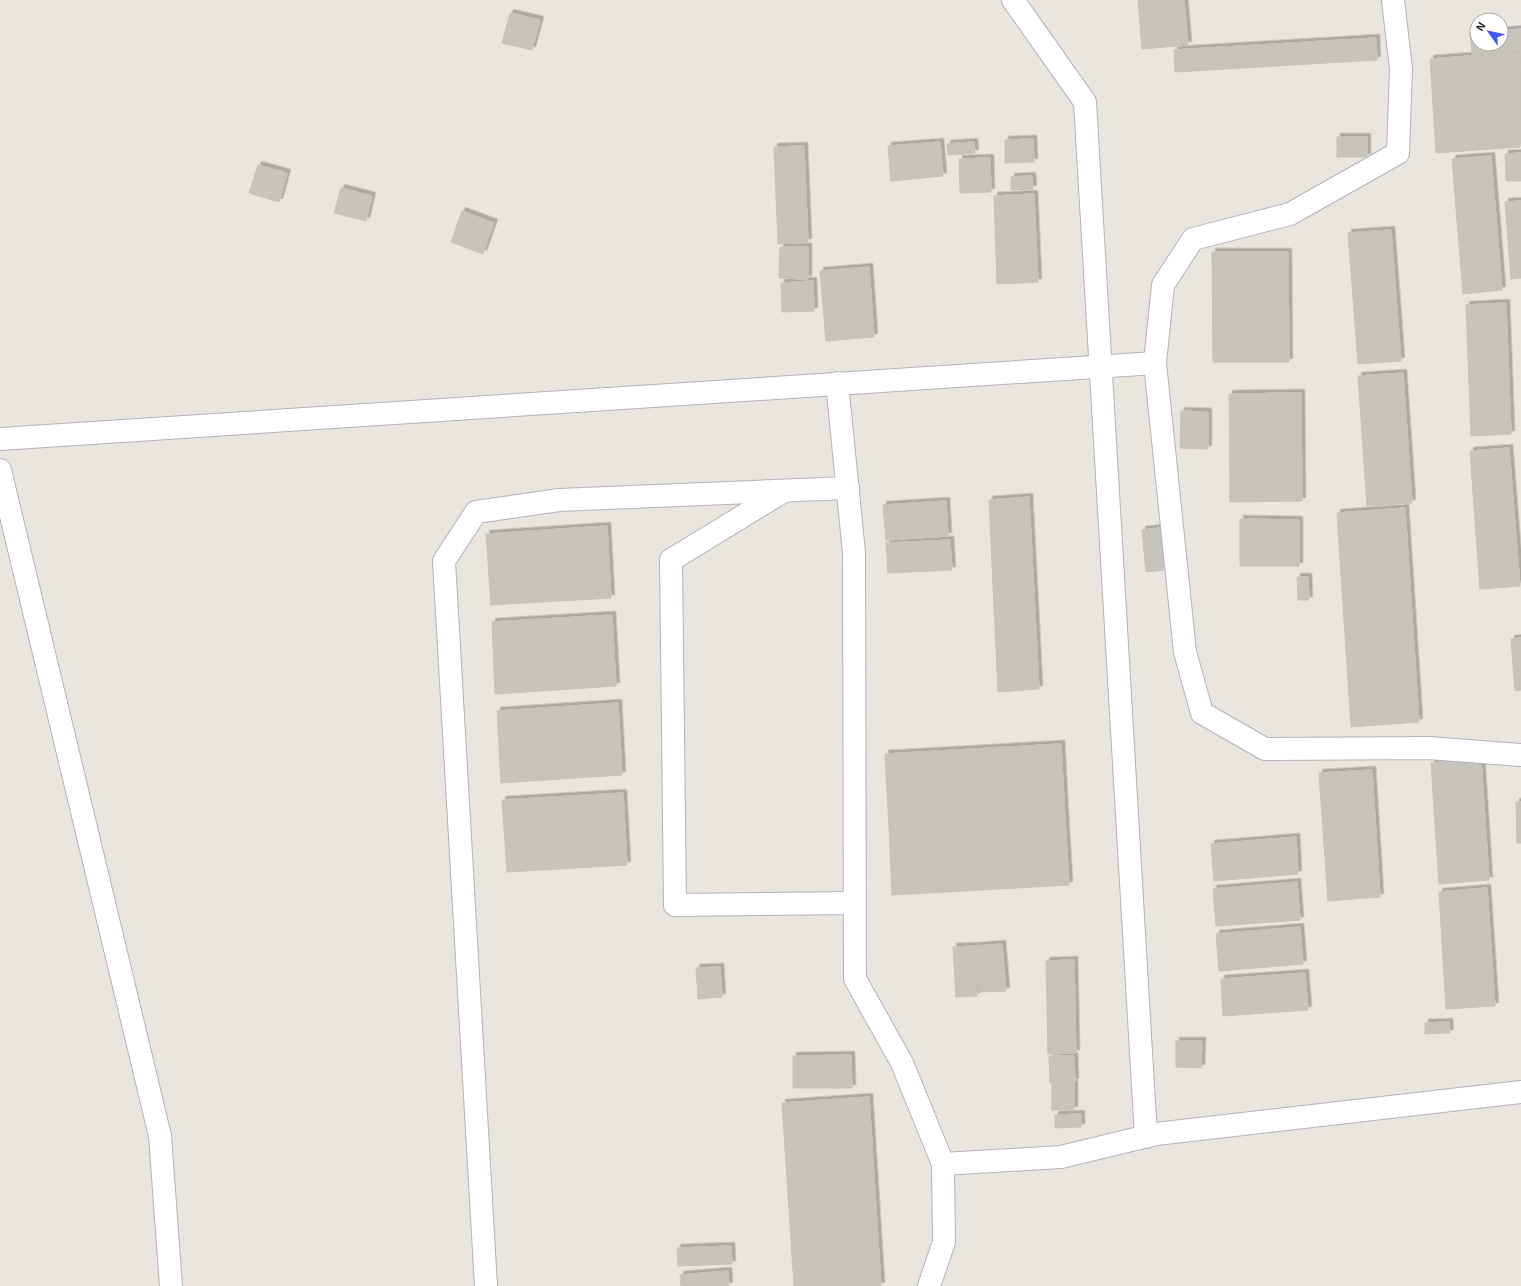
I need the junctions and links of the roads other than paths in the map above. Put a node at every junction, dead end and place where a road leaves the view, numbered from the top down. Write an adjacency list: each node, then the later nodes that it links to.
1 (1013, 0): 4 (lane)
2 (1393, 0): 3 (lane)
3 (1155, 363): 4 (lane); 10 (lane)
4 (1100, 366): 5 (lane); 13 (lane)
5 (836, 383): 6 (lane); 8 (lane)
6 (0, 439)
7 (0, 470): 15 (lane)
8 (848, 488): 9 (lane); 11 (lane)
9 (785, 490): 11 (lane); 16 (lane)
10 (1521, 755)
11 (854, 903): 14 (lane)
12 (1521, 1092): 13 (lane)
13 (1146, 1137): 14 (lane)
14 (943, 1164): 17 (lane)
15 (171, 1286)
16 (486, 1286)
17 (929, 1286)

